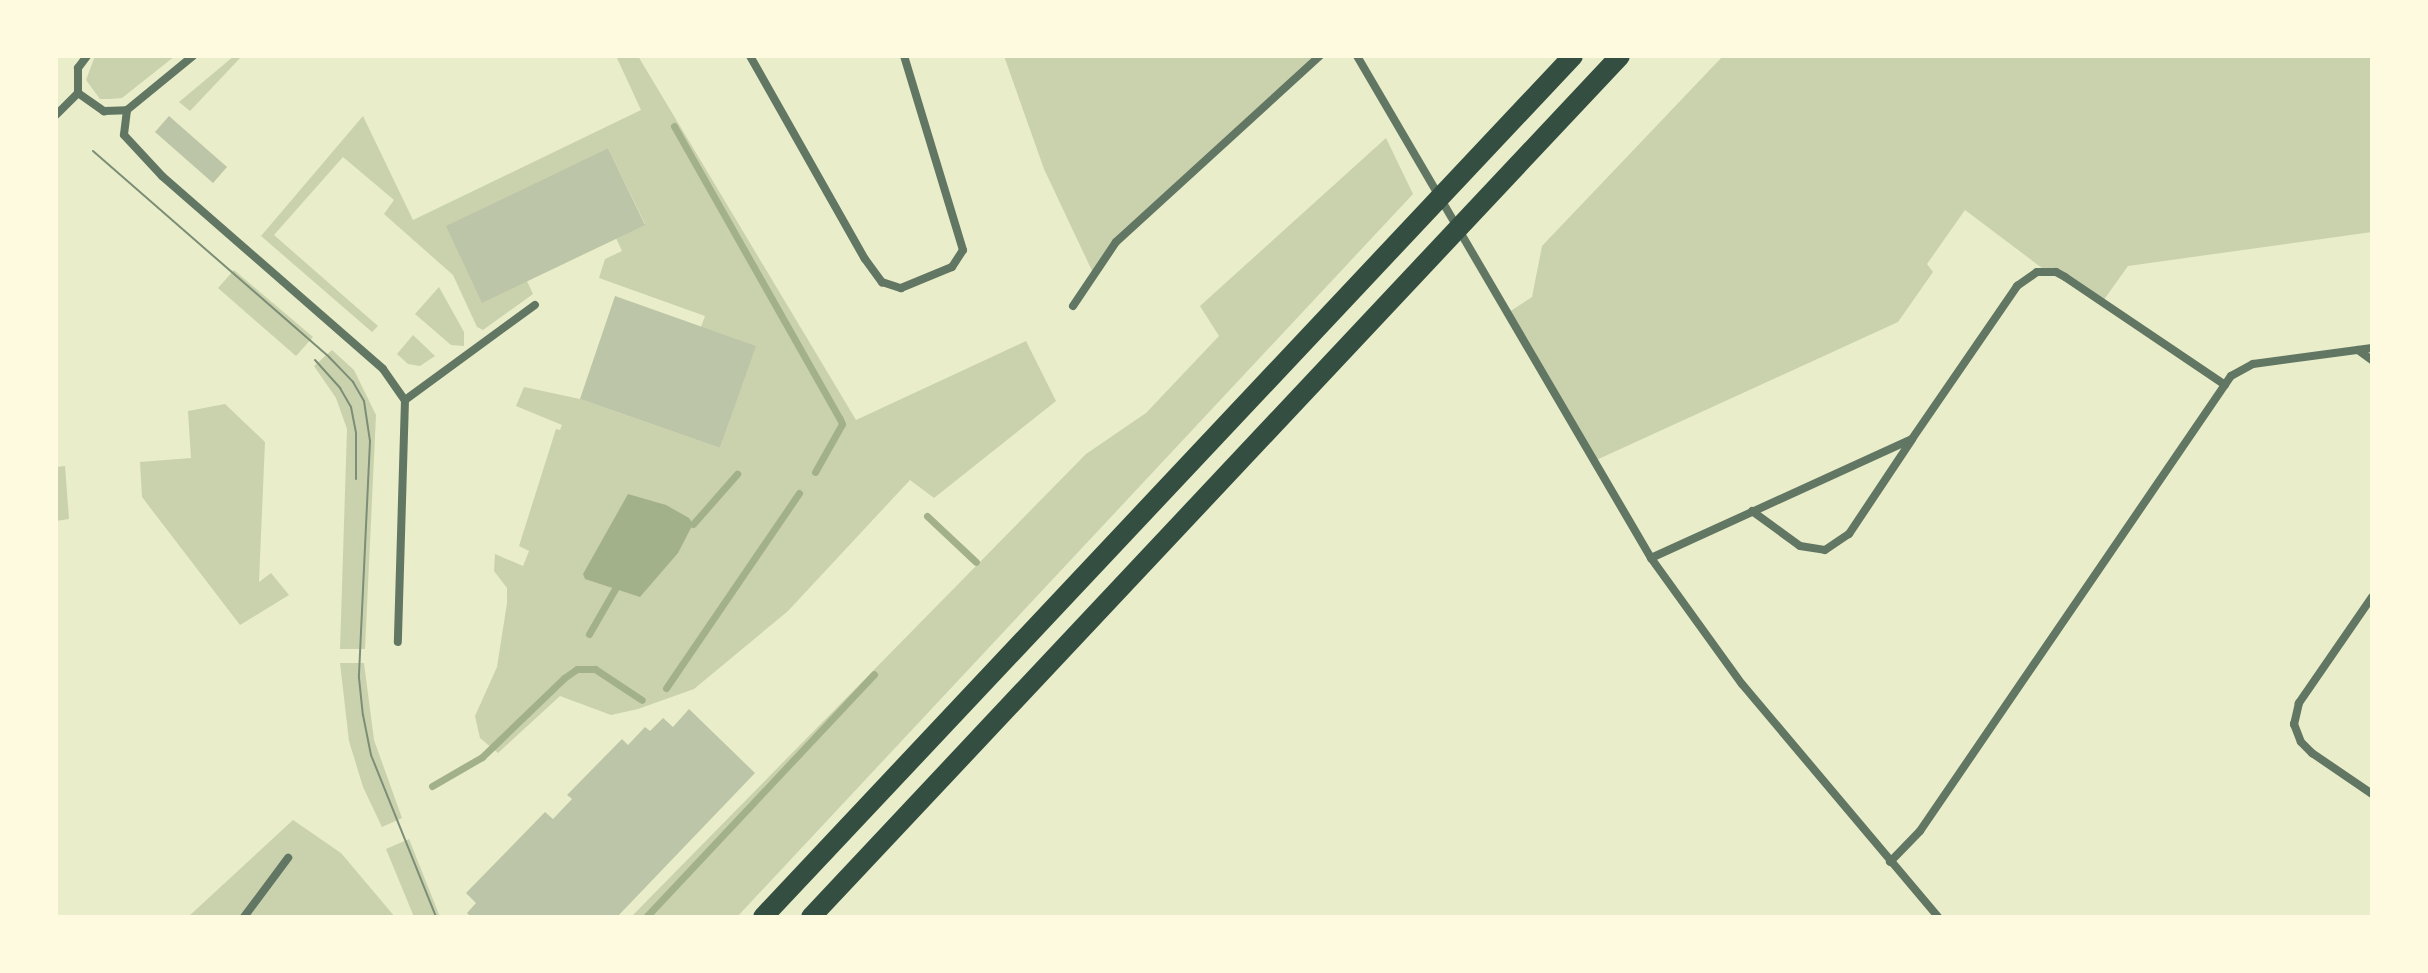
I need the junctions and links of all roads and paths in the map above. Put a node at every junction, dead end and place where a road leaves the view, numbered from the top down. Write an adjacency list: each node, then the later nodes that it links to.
1 (87, 56): 9 (street)
2 (193, 56): 10 (street)
3 (750, 56): 4 (street)
4 (904, 56)
5 (1320, 56): 13 (street)
6 (1357, 56): 21 (street)
7 (1573, 56): 28 (highway)
8 (1620, 56): 29 (highway)
9 (78, 93): 10 (street); 11 (street)
10 (127, 110): 18 (street)
11 (56, 115)
12 (535, 305): 18 (street)
13 (1073, 306)
14 (2372, 348): 15 (street)
15 (2358, 350): 16 (street); 17 (street)
16 (2372, 360)
17 (2225, 385): 19 (street); 26 (street)
18 (405, 400): 23 (street)
19 (1912, 439): 20 (street); 20 (street)
20 (1752, 511): 21 (street)
21 (1651, 558): 26 (street)
22 (2372, 597): 24 (street)
23 (398, 642)
24 (2372, 794)
25 (288, 858): 27 (street)
26 (1890, 862): 30 (street)
27 (244, 917)
28 (763, 917)
29 (811, 917)
30 (1938, 917)

